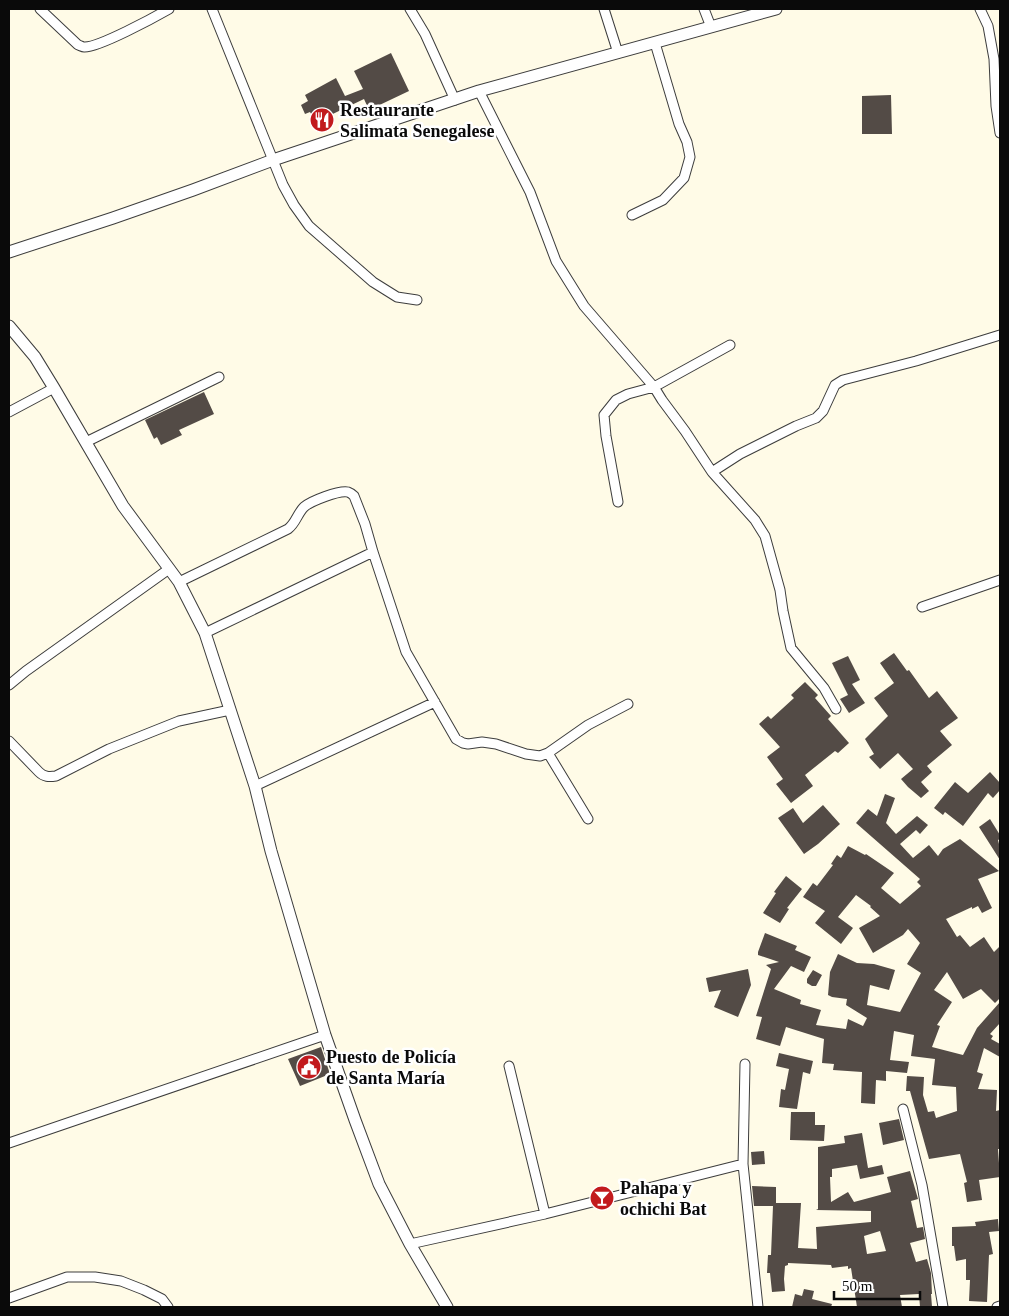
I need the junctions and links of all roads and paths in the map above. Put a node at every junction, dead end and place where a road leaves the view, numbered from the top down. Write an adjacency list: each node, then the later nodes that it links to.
1 (40, 9): 2 (street)
2 (169, 9)
3 (212, 9): 15 (street)
4 (410, 9): 13 (street)
5 (604, 9): 11 (street)
6 (704, 9): 9 (street)
7 (776, 9): 9 (street)
8 (980, 9): 14 (street)
9 (711, 27): 10 (street)
10 (655, 43): 11 (street); 16 (street)
11 (618, 53): 12 (street)
12 (479, 91): 13 (street); 23 (street)
13 (455, 100): 15 (street)
14 (1000, 133)
15 (273, 160): 17 (street); 18 (street)
16 (632, 215)
17 (9, 252)
18 (417, 300)
19 (9, 326): 24 (street)
20 (1000, 335): 27 (street)
21 (730, 345): 23 (street)
22 (219, 377): 26 (street)
23 (654, 387): 27 (street); 28 (street)
24 (54, 388): 25 (street); 26 (street)
25 (9, 412)
26 (86, 442): 30 (street)
27 (712, 472): 38 (street)
28 (618, 502)
29 (373, 552): 32 (street); 34 (street); 36 (street)
30 (169, 569): 32 (street); 35 (street)
31 (1000, 580): 33 (street)
32 (179, 582): 34 (street)
33 (922, 607)
34 (205, 633): 39 (street)
35 (9, 685)
36 (435, 702): 41 (street); 42 (street)
37 (628, 704): 41 (street)
38 (836, 709)
39 (230, 710): 40 (street); 42 (street)
40 (9, 741)
41 (548, 752): 43 (street)
42 (255, 786): 44 (street)
43 (588, 819)
44 (325, 1035): 48 (street); 51 (street)
45 (745, 1064): 49 (street)
46 (509, 1066): 50 (street)
47 (903, 1109): 56 (street)
48 (9, 1143)
49 (743, 1164): 50 (street); 55 (street)
50 (545, 1214): 51 (street)
51 (410, 1244): 54 (street)
52 (9, 1298): 53 (street)
53 (168, 1307)
54 (447, 1307)
55 (758, 1307)
56 (943, 1307)

